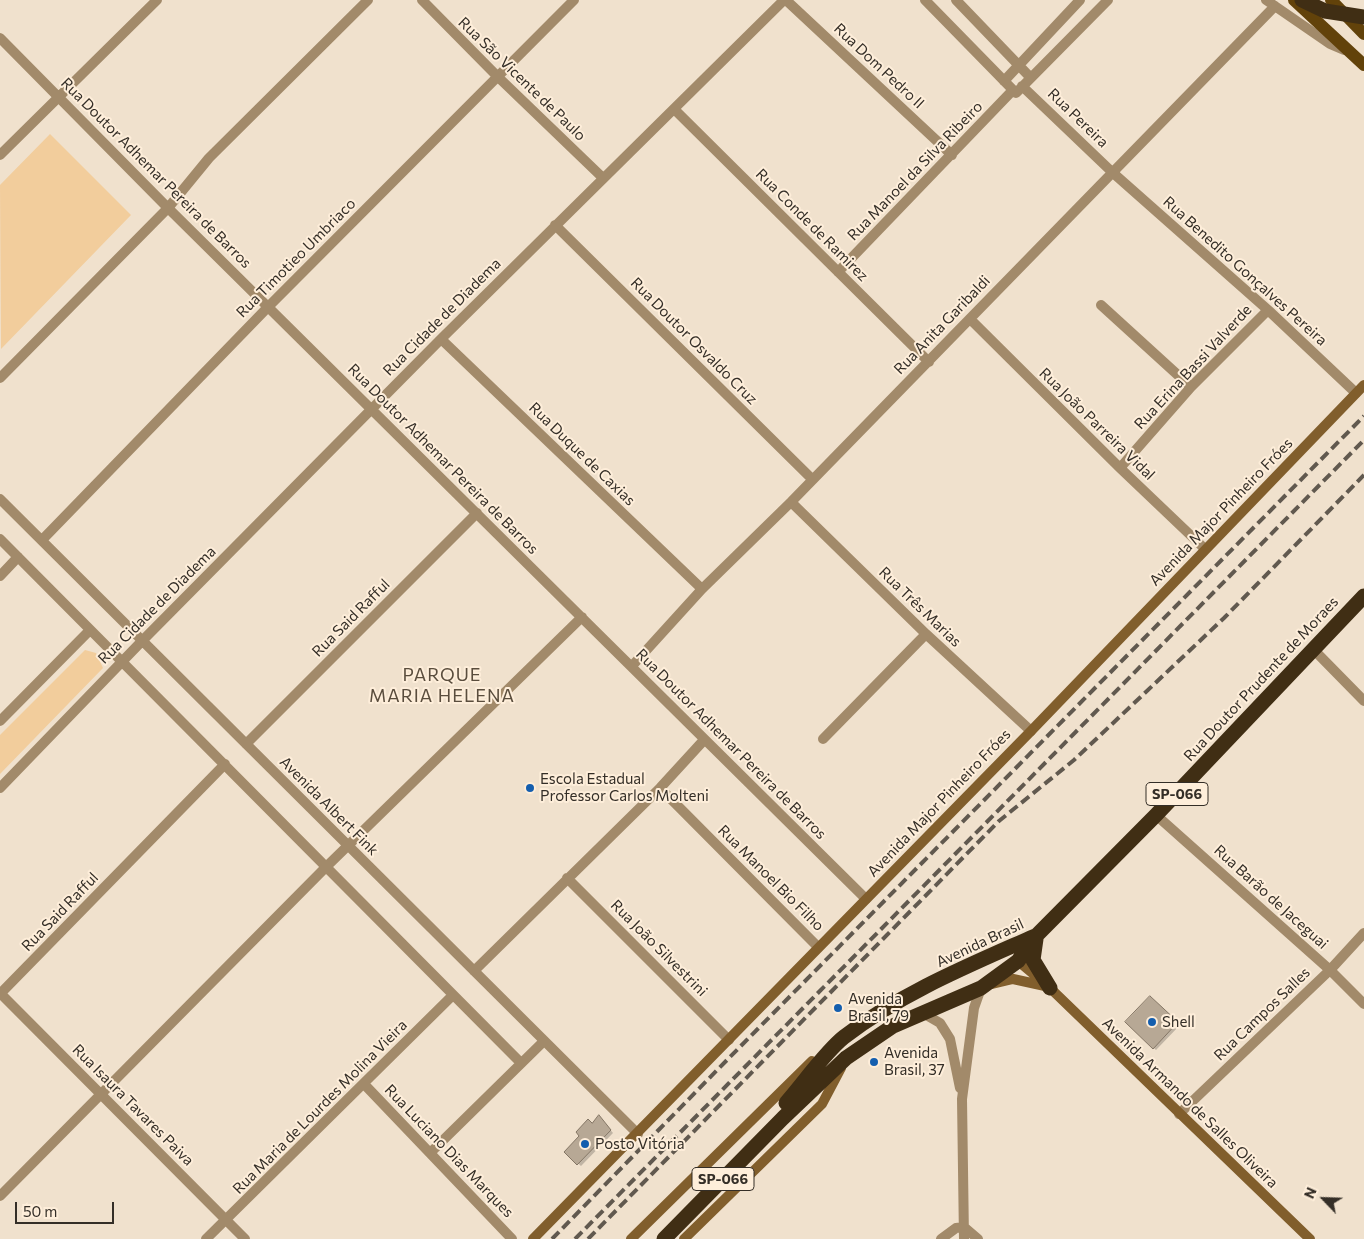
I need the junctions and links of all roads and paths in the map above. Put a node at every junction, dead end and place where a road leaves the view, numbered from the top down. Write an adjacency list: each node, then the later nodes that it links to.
1 (157, 0): 25 (street)
2 (368, 0): 31 (street)
3 (422, 0): 21 (street, Rua São Vicente de Paulo)
4 (574, 0): 21 (street, Rua Timotieo Umbriaco)
5 (785, 0): 26 (street, Rua Cidade de Diadema); 28 (street, Rua Dom Pedro II)
6 (925, 0): 23 (street, Rua Pereira)
7 (956, 0): 20 (street)
8 (1080, 0): 20 (street)
9 (1108, 0): 22 (street, Rua Manoel da Silva Ribeiro)
10 (1294, 0): 18 (main road)
11 (1302, 0): 14 (highway)
12 (1331, 0): 14 (main road)
13 (1270, 3): 18 (street); 29 (street, Rua Anita Garibaldi)
14 (1346, 16): 15 (highway); 16 (main road)
15 (1364, 17)
16 (1364, 34)
17 (0, 38): 25 (street, Rua Doutor Adhemar Pereira de Barros)
18 (1352, 53): 19 (main road)
19 (1364, 65)
20 (1020, 66): 22 (street); 23 (street)
21 (497, 76): 30 (street, Rua São Vicente de Paulo); 35 (street, Rua Timotieo Umbriaco)
22 (1030, 77): 24 (street, Rua Manoel da Silva Ribeiro)
23 (1004, 81): 24 (street, Rua Pereira)
24 (1017, 89): 28 (street, Rua Manoel da Silva Ribeiro); 29 (street, Rua Pereira)
25 (57, 97): 27 (street); 31 (street, Rua Doutor Adhemar Pereira de Barros)
26 (674, 109): 30 (street, Rua Cidade de Diadema); 33 (street, Rua Conde de Ramirez)
27 (0, 155)
28 (952, 155): 33 (street, Rua Manoel da Silva Ribeiro)
29 (1112, 172): 36 (street, Rua Benedito Gonçalves Pereira); 37 (street, Rua Anita Garibaldi)
30 (603, 178): 32 (street, Rua Cidade de Diadema)
31 (168, 208): 35 (street, Rua Doutor Adhemar Pereira de Barros); 40 (street)
32 (555, 226): 38 (street, Rua Cidade de Diadema); 46 (street, Rua Doutor Osvaldo Cruz)
33 (838, 272): 39 (street, Rua Conde de Ramirez)
34 (1101, 305): 42 (street)
35 (269, 306): 44 (street, Rua Doutor Adhemar Pereira de Barros); 51 (street, Rua Timotieo Umbriaco)
36 (1268, 310): 42 (street, Rua Erina Bassi Valverde); 43 (street, Rua Benedito Gonçalves Pereira)
37 (970, 319): 39 (street, Rua Anita Garibaldi); 45 (street, Rua João Parreira Vidal)
38 (441, 340): 44 (street, Rua Cidade de Diadema); 55 (street, Rua Duque de Caxias)
39 (929, 362): 46 (street, Rua Anita Garibaldi)
40 (0, 378)
41 (1364, 385): 43 (street, Avenida Major Pinheiro Fróes)
42 (1191, 387): 45 (street, Rua Erina Bassi Valverde)
43 (1356, 393): 52 (street, Avenida Major Pinheiro Fróes)
44 (372, 410): 49 (street, Rua Doutor Adhemar Pereira de Barros); 60 (street, Rua Cidade de Diadema)
45 (1120, 468): 52 (street, Rua João Parreira Vidal)
46 (812, 479): 48 (street, Rua Anita Garibaldi)
47 (0, 499): 51 (street, Avenida Albert Fink)
48 (792, 502): 55 (street, Rua Anita Garibaldi); 59 (street, Rua Três Marias)
49 (477, 512): 57 (street, Rua Doutor Adhemar Pereira de Barros); 69 (street, Rua Said Rafful)
50 (0, 539): 53 (street)
51 (42, 540): 60 (street, Avenida Albert Fink)
52 (1206, 549): 66 (street, Avenida Major Pinheiro Fróes)
53 (18, 557): 54 (street); 58 (street)
54 (0, 576)
55 (702, 589): 63 (street, Rua Anita Garibaldi)
56 (1364, 596): 61 (highway, Rua Doutor Prudente de Moraes / SP-066)
57 (582, 617): 63 (street, Rua Doutor Adhemar Pereira de Barros); 74 (street)
58 (90, 630): 62 (street); 65 (street)
59 (926, 634): 66 (street, Rua Três Marias); 67 (street)
60 (142, 640): 62 (street, Rua Cidade de Diadema); 69 (street, Avenida Albert Fink)
61 (1314, 650): 64 (street); 73 (highway, Rua Doutor Prudente de Moraes / SP-066)
62 (122, 661): 70 (street); 71 (street, Rua Cidade de Diadema)
63 (632, 666): 68 (street, Rua Doutor Adhemar Pereira de Barros)
64 (1364, 701)
65 (0, 722)
66 (1031, 731): 77 (street, Avenida Major Pinheiro Fróes)
67 (822, 739)
68 (704, 740): 72 (street); 77 (street, Rua Doutor Adhemar Pereira de Barros)
69 (246, 744): 74 (street, Avenida Albert Fink)
70 (224, 764): 75 (street); 87 (street, Rua Said Rafful)
71 (0, 788)
72 (660, 788): 76 (street); 80 (street, Rua Manoel Bio Filho)
73 (1156, 815): 79 (highway, Rua Doutor Prudente de Moraes / SP-066); 83 (street, Rua Barão de Jaceguai)
74 (348, 846): 75 (street); 84 (street, Avenida Albert Fink)
75 (326, 867): 88 (street); 97 (street)
76 (567, 878): 84 (street); 92 (street, Rua João Silvestrini)
77 (866, 899): 80 (street, Avenida Major Pinheiro Fróes)
78 (1364, 933): 83 (street, Rua Campos Salles)
79 (1037, 935): 81 (highway, Avenida Brasil); 82 (highway, Avenida Brasil / SP-066); 86 (highway)
80 (818, 947): 92 (street, Avenida Major Pinheiro Fróes)
81 (999, 951): 82 (highway); 91 (highway, Avenida Brasil)
82 (1018, 961): 85 (highway, Avenida Brasil / SP-066); 86 (street, Avenida Armando de Salles Oliveira)
83 (1330, 970): 89 (street, Rua Barão de Jaceguai); 99 (street, Rua Campos Salles)
84 (474, 971): 93 (street, Avenida Albert Fink)
85 (981, 988): 86 (street); 90 (highway, Avenida Brasil / SP-066); 98 (street)
86 (1050, 988): 99 (street, Avenida Armando de Salles Oliveira)
87 (0, 994): 97 (street, Rua Isaura Tavares Paiva)
88 (453, 995): 95 (street); 96 (street, Rua Maria de Lourdes Molina Vieira)
89 (1364, 1004)
90 (921, 1012): 94 (highway, Avenida Brasil / SP-066); 98 (street)
91 (843, 1038): 100 (highway, Avenida Brasil); 110 (street, Avenida Brasil)
92 (729, 1040): 101 (street, Avenida Major Pinheiro Fróes)
93 (544, 1041): 95 (street); 101 (street, Avenida Albert Fink)
94 (846, 1058): 100 (highway, Avenida Brasil / SP-066); 113 (street, Avenida Brasil)
95 (521, 1063): 102 (street)
96 (364, 1084): 102 (street, Rua Luciano Dias Marques); 104 (street, Rua Maria de Lourdes Molina Vieira)
97 (101, 1093): 103 (street); 104 (street, Rua Isaura Tavares Paiva)
98 (962, 1099): 105 (street)
99 (1179, 1114): 117 (street, Avenida Armando de Salles Oliveira)
100 (780, 1116): 111 (highway); 112 (highway, SP-066)
101 (638, 1134): 109 (street, Avenida Major Pinheiro Fróes)
102 (430, 1153): 108 (street, Rua Luciano Dias Marques)
103 (0, 1196)
104 (227, 1221): 106 (street, Rua Maria de Lourdes Molina Vieira); 107 (street, Rua Isaura Tavares Paiva)
105 (964, 1227): 114 (street); 115 (street); 116 (street)
106 (206, 1239)
107 (245, 1239)
108 (512, 1239)
109 (534, 1239)
110 (631, 1239)
111 (652, 1239)
112 (664, 1239)
113 (684, 1239)
114 (941, 1239)
115 (964, 1239)
116 (978, 1239)
117 (1310, 1239)

